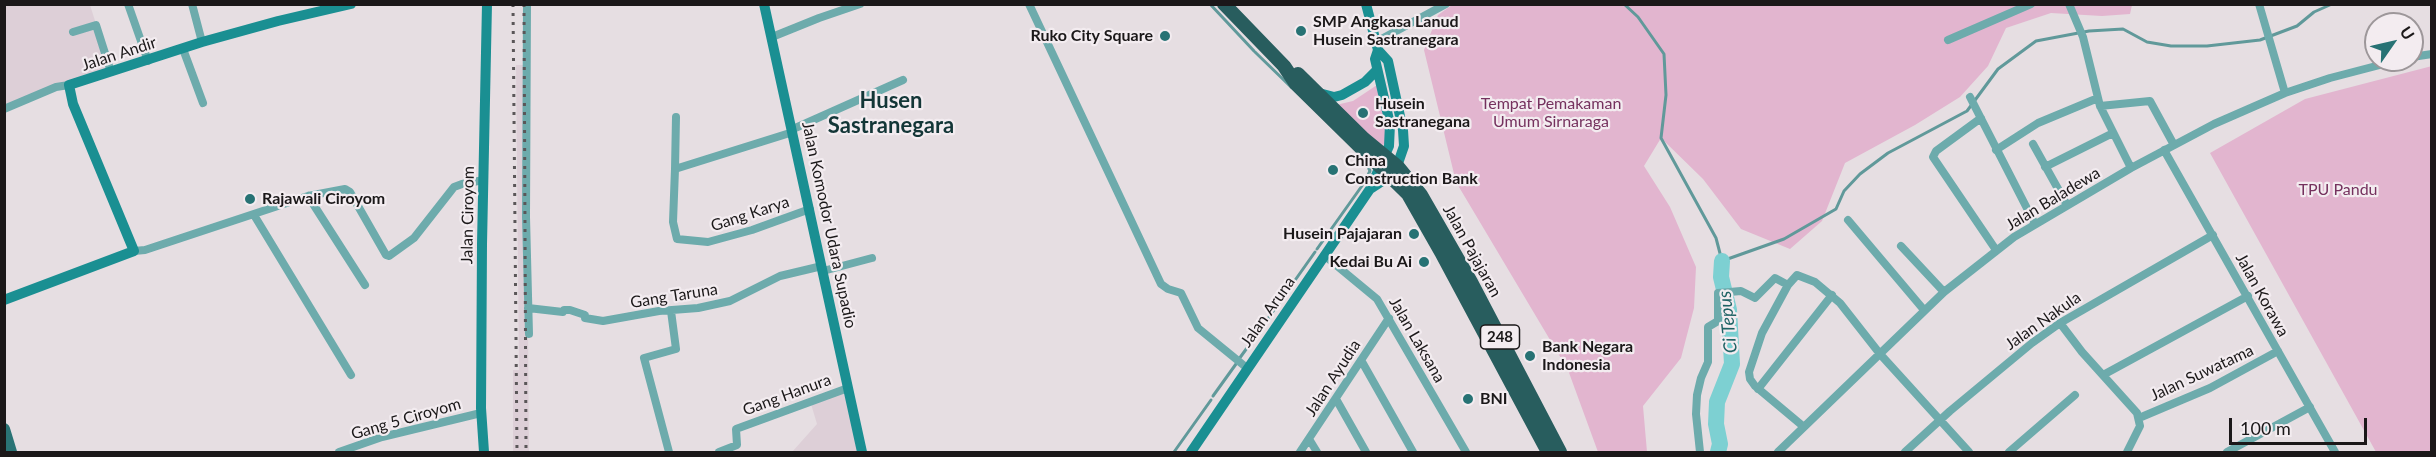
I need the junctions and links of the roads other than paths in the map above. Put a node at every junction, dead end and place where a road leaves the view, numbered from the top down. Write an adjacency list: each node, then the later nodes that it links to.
1 (129, 4): 21 (street)
2 (192, 4): 18 (street)
3 (351, 4): 18 (street, Jalan Andir)
4 (488, 4): 46 (street, Jalan Ciroyom)
5 (527, 4): 66 (street)
6 (764, 4): 16 (street, Jalan Komodor Udara Supadio)
7 (860, 4): 16 (street)
8 (1029, 4): 75 (street)
9 (1224, 4): 22 (highway)
10 (1366, 4): 19 (street)
11 (1446, 4): 19 (street)
12 (2069, 4): 31 (street)
13 (2259, 4): 29 (street)
14 (2028, 5): 17 (street)
15 (73, 32): 25 (street)
16 (772, 37): 36 (street, Jalan Komodor Udara Supadio)
17 (1948, 40)
18 (202, 42): 20 (street, Jalan Andir)
19 (1377, 46): 24 (street); 42 (street)
20 (183, 49): 21 (street, Jalan Andir); 32 (street)
21 (148, 60): 25 (street, Jalan Andir)
22 (1284, 66): 28 (highway); 42 (highway)
23 (2364, 69): 29 (street, Jalan Baladewa)
24 (1377, 70): 28 (street); 42 (street)
25 (111, 72): 27 (street, Jalan Andir)
26 (903, 80): 36 (street)
27 (69, 85): 33 (street); 56 (street, Jalan Andir)
28 (1318, 93): 42 (highway)
29 (2285, 93): 39 (street, Jalan Baladewa)
30 (1970, 97): 35 (street)
31 (2099, 102): 37 (street); 39 (street); 40 (street)
32 (203, 103)
33 (4, 108)
34 (676, 117): 45 (street)
35 (1981, 118): 40 (street); 55 (street)
36 (793, 131): 45 (street); 49 (street, Jalan Komodor Udara Supadio)
37 (2113, 133): 43 (street); 44 (street)
38 (2033, 144): 43 (street)
39 (2174, 145): 41 (street, Jalan Baladewa)
40 (1996, 150): 52 (street)
41 (2164, 150): 44 (street, Jalan Baladewa); 53 (street, Jalan Korawa)
42 (1387, 167): 57 (street, Jalan Aruna); 103 (highway, Jalan Pajajaran / 248); 104 (highway, Jalan Pajajaran / 248)
43 (2045, 168): 48 (street)
44 (2131, 168): 48 (street, Jalan Baladewa)
45 (675, 169): 49 (street, Gang Karya)
46 (484, 180): 47 (street); 83 (street, Jalan Ciroyom)
47 (308, 196): 50 (street); 60 (street)
48 (2067, 205): 52 (street, Jalan Baladewa)
49 (810, 209): 59 (street, Jalan Komodor Udara Supadio)
50 (254, 215): 56 (street); 76 (street)
51 (1848, 220): 67 (street)
52 (2035, 224): 55 (street, Jalan Baladewa)
53 (2213, 235): 64 (street, Jalan Korawa); 70 (street, Jalan Nakula)
54 (1901, 246): 62 (street)
55 (1996, 250): 62 (street, Jalan Baladewa)
56 (134, 251): 65 (street)
57 (1325, 256): 69 (street, Jalan Laksana); 75 (street, Jalan Aruna)
58 (872, 258): 59 (street, Gang Taruna)
59 (823, 268): 68 (street, Gang Taruna); 78 (street, Jalan Komodor Udara Supadio)
60 (365, 285)
61 (1788, 285): 63 (street); 79 (street); 105 (street)
62 (1944, 292): 67 (street, Jalan Baladewa)
63 (1832, 295): 73 (street); 79 (street)
64 (2248, 296): 72 (street, Jalan Korawa); 77 (street)
65 (4, 300)
66 (528, 308): 68 (street, Gang Taruna); 71 (street)
67 (1924, 310): 73 (street, Jalan Baladewa)
68 (671, 311): 94 (street)
69 (1389, 318): 74 (street, Jalan Ayudia); 102 (street, Jalan Laksana)
70 (2060, 323): 77 (street); 85 (street, Jalan Nakula)
71 (529, 334)
72 (2278, 351): 82 (street, Jalan Korawa); 84 (street, Jalan Suwatama)
73 (1880, 354): 85 (street); 87 (street, Jalan Baladewa)
74 (1361, 360): 81 (street, Jalan Ayudia); 101 (street)
75 (1246, 365): 97 (street, Jalan Aruna)
76 (351, 375)
77 (2103, 375): 84 (street)
78 (848, 388): 95 (street, Gang Hanura); 96 (street, Jalan Komodor Udara Supadio)
79 (1758, 389): 87 (street)
80 (2075, 395): 109 (street)
81 (1336, 399): 89 (street, Jalan Ayudia); 100 (street)
82 (2310, 407): 111 (street); 112 (street, Jalan Korawa)
83 (481, 413): 86 (street, Jalan Ciroyom); 91 (street, Gang 5 Ciroyom)
84 (2139, 418): 110 (street, Jalan Suwatama)
85 (1940, 420): 107 (street, Jalan Nakula); 108 (street)
86 (482, 426): 92 (street, Jalan Ciroyom); 93 (street, Jalan Ciroyom)
87 (1804, 427): 106 (street, Jalan Baladewa)
88 (4, 429): 90 (main road)
89 (1309, 439): 98 (street, Jalan Ayudia); 99 (street)
90 (11, 453)
91 (339, 453)
92 (484, 453)
93 (493, 453)
94 (669, 453)
95 (719, 453)
96 (862, 453)
97 (1191, 453)
98 (1300, 453)
99 (1317, 453)
100 (1366, 453)
101 (1413, 453)
102 (1466, 453)
103 (1548, 453)
104 (1560, 453)
105 (1700, 453)
106 (1778, 453)
107 (1905, 453)
108 (1969, 453)
109 (2009, 453)
110 (2127, 453)
111 (2227, 453)
112 (2335, 453)

